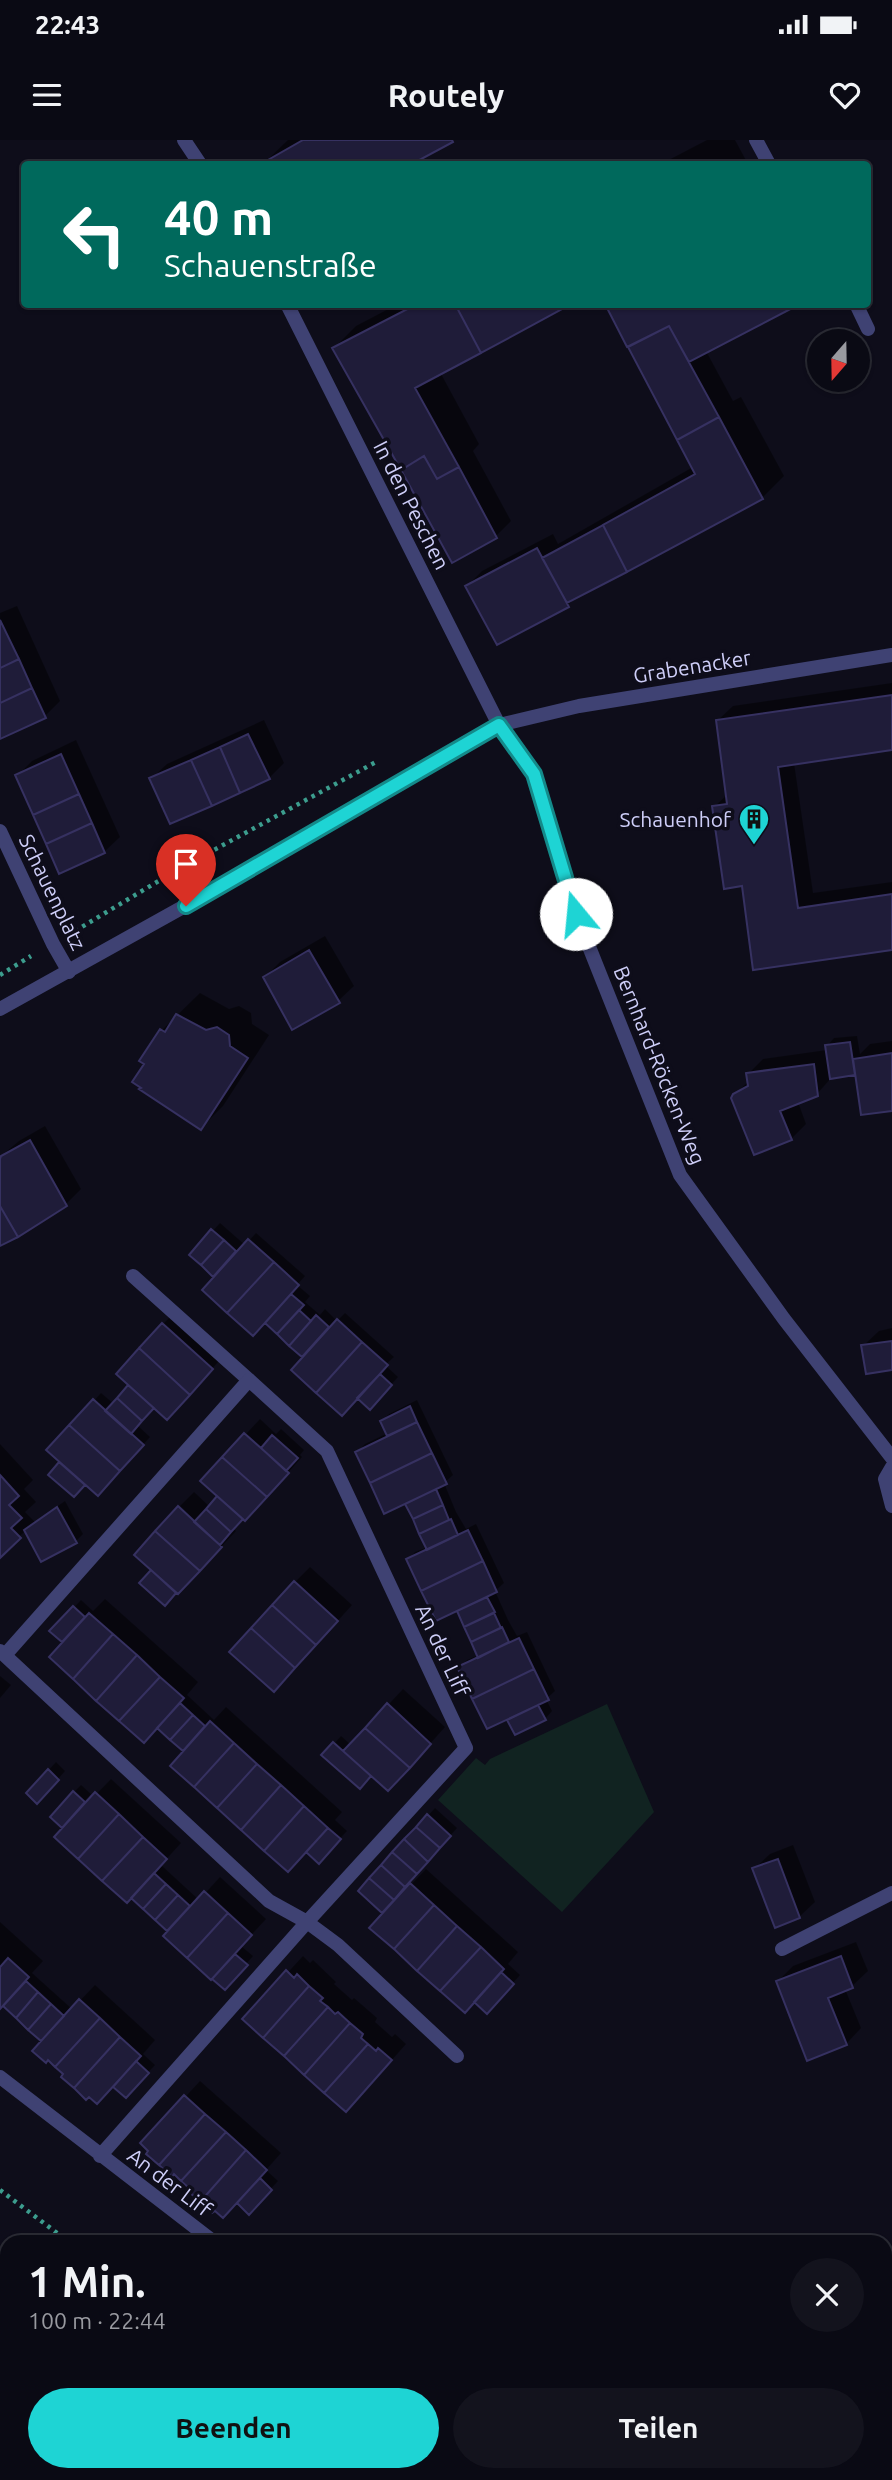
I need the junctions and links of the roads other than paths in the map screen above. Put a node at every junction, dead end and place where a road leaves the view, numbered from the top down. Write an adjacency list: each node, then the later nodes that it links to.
1 (184, 140): 3 (street)
2 (756, 140): 4 (street)
3 (198, 161)
4 (767, 161)
5 (289, 308): 9 (street, In den Peschen)
6 (858, 308): 7 (street)
7 (868, 329)
8 (892, 654): 9 (street, Grabenacker)
9 (499, 725): 11 (street, Grabenacker); 15 (street, Bernhard-Röcken-Weg)
10 (0, 831): 11 (street, Schauenplatz)
11 (69, 972): 12 (street, Grabenacker)
12 (0, 1009)
13 (133, 1276): 14 (street, An der Liff)
14 (249, 1380): 18 (street); 20 (street, An der Liff)
15 (892, 1458)
16 (892, 1467): 17 (street)
17 (892, 1506)
18 (2, 1653): 20 (street)
19 (892, 1893): 21 (street)
20 (307, 1922): 22 (street); 24 (street, An der Liff)
21 (782, 1949)
22 (457, 2056)
23 (0, 2077): 24 (street, An der Liff)
24 (100, 2156): 25 (street, An der Liff)
25 (205, 2235)

